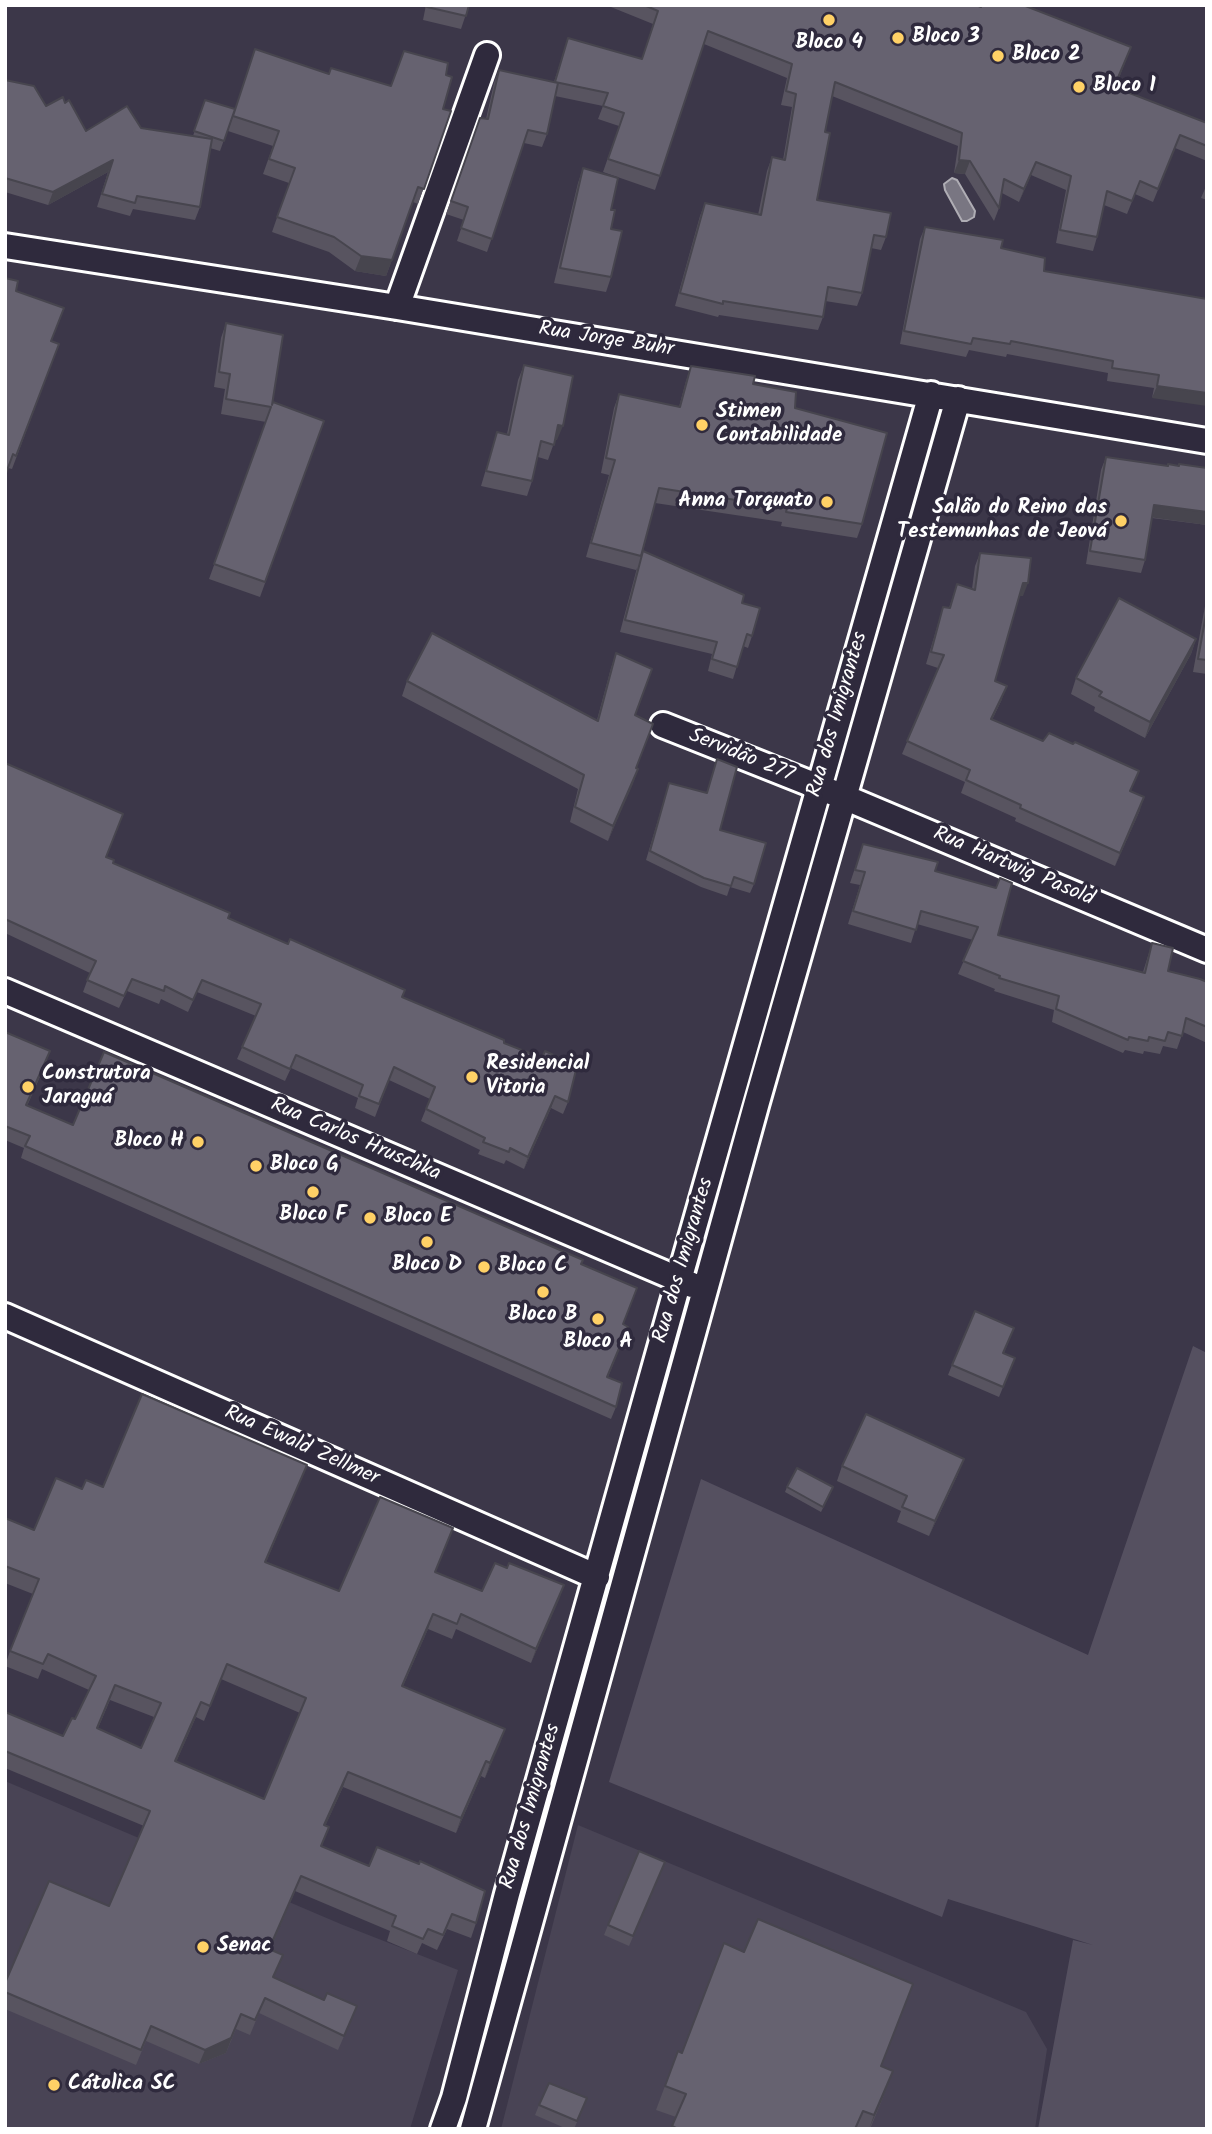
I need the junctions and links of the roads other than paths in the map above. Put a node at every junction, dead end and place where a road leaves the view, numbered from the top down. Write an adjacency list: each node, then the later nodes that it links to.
1 (487, 55): 3 (street)
2 (5, 246): 3 (street, Rua Jorge Buhr)
3 (397, 307): 4 (street, Rua Jorge Buhr)
4 (931, 394): 5 (street, Rua Jorge Buhr); 8 (street, Rua dos Imigrantes)
5 (958, 399): 6 (street, Rua Jorge Buhr); 9 (street, Rua dos Imigrantes)
6 (1207, 441)
7 (663, 725): 8 (street, Servidão 277)
8 (818, 788): 9 (street, Rua Hartwig Pasold); 12 (street, Rua dos Imigrantes)
9 (844, 797): 10 (street, Rua Hartwig Pasold); 13 (street, Rua dos Imigrantes)
10 (1207, 950)
11 (5, 991): 14 (street, Rua Carlos Hruschka)
12 (732, 1096): 13 (street); 14 (street, Rua dos Imigrantes)
13 (757, 1102): 15 (street, Rua dos Imigrantes)
14 (679, 1280): 15 (street, Rua Carlos Hruschka); 17 (street, Rua dos Imigrantes)
15 (706, 1290): 19 (street, Rua dos Imigrantes)
16 (5, 1316): 17 (street, Rua Ewald Zellmer)
17 (597, 1577): 18 (street, Rua dos Imigrantes)
18 (443, 2129)
19 (473, 2129)

